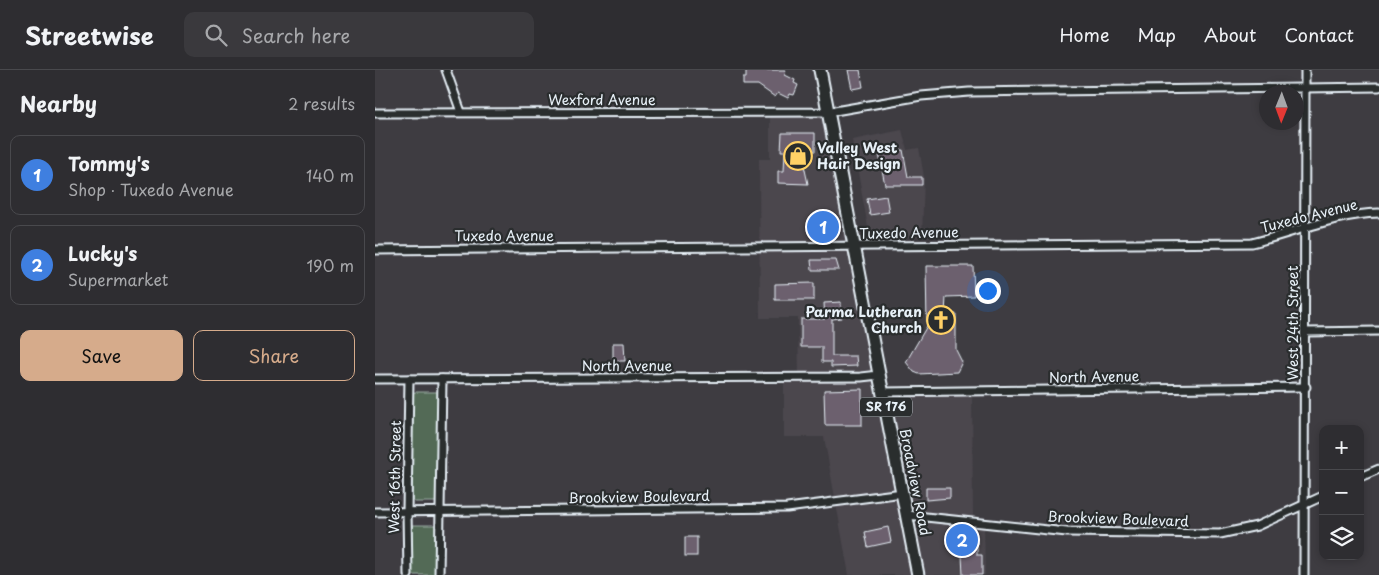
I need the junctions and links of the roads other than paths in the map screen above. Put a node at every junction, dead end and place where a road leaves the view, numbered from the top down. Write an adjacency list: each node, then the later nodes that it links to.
1 (446, 70): 6 (street)
2 (820, 70): 7 (main road, Broadview Road / SR 176)
3 (1305, 70): 5 (street, West 24th Street)
4 (1379, 87): 5 (street, Wexford Avenue)
5 (1305, 88): 7 (street, Wexford Avenue); 10 (street, West 24th Street)
6 (461, 112): 7 (street, Wexford Avenue); 8 (street, Wexford Avenue)
7 (829, 112): 11 (main road, Broadview Road / SR 176)
8 (375, 113)
9 (1379, 213): 10 (street, Tuxedo Avenue)
10 (1306, 227): 11 (street, Tuxedo Avenue); 14 (street, West 24th Street)
11 (854, 246): 12 (street, Tuxedo Avenue); 15 (main road, Broadview Road / SR 176)
12 (375, 250)
13 (1379, 331): 14 (street)
14 (1305, 332): 19 (street, West 24th Street)
15 (879, 375): 18 (street, North Avenue); 20 (main road, Broadview Road / SR 176)
16 (375, 379): 17 (street, North Avenue)
17 (409, 379): 18 (street, North Avenue); 26 (street, West 16th Street)
18 (442, 379): 28 (street)
19 (1305, 387): 20 (street, North Avenue); 25 (street, West 24th Street)
20 (883, 392): 23 (main road, Broadview Road / SR 176)
21 (1379, 469): 22 (street)
22 (1364, 475)
23 (903, 493): 28 (street, Brookview Boulevard); 29 (main road, Broadview Road / SR 176)
24 (1319, 498): 25 (street, Brookview Boulevard)
25 (1305, 505): 29 (street, Brookview Boulevard); 33 (street, West 24th Street)
26 (407, 511): 27 (street, Brookview Boulevard); 28 (street, Brookview Boulevard); 30 (street, West 16th Street)
27 (375, 512)
28 (441, 512): 31 (street)
29 (907, 515): 32 (main road, Broadview Road / SR 176)
30 (408, 575)
31 (439, 575)
32 (918, 575)
33 (1304, 575)

